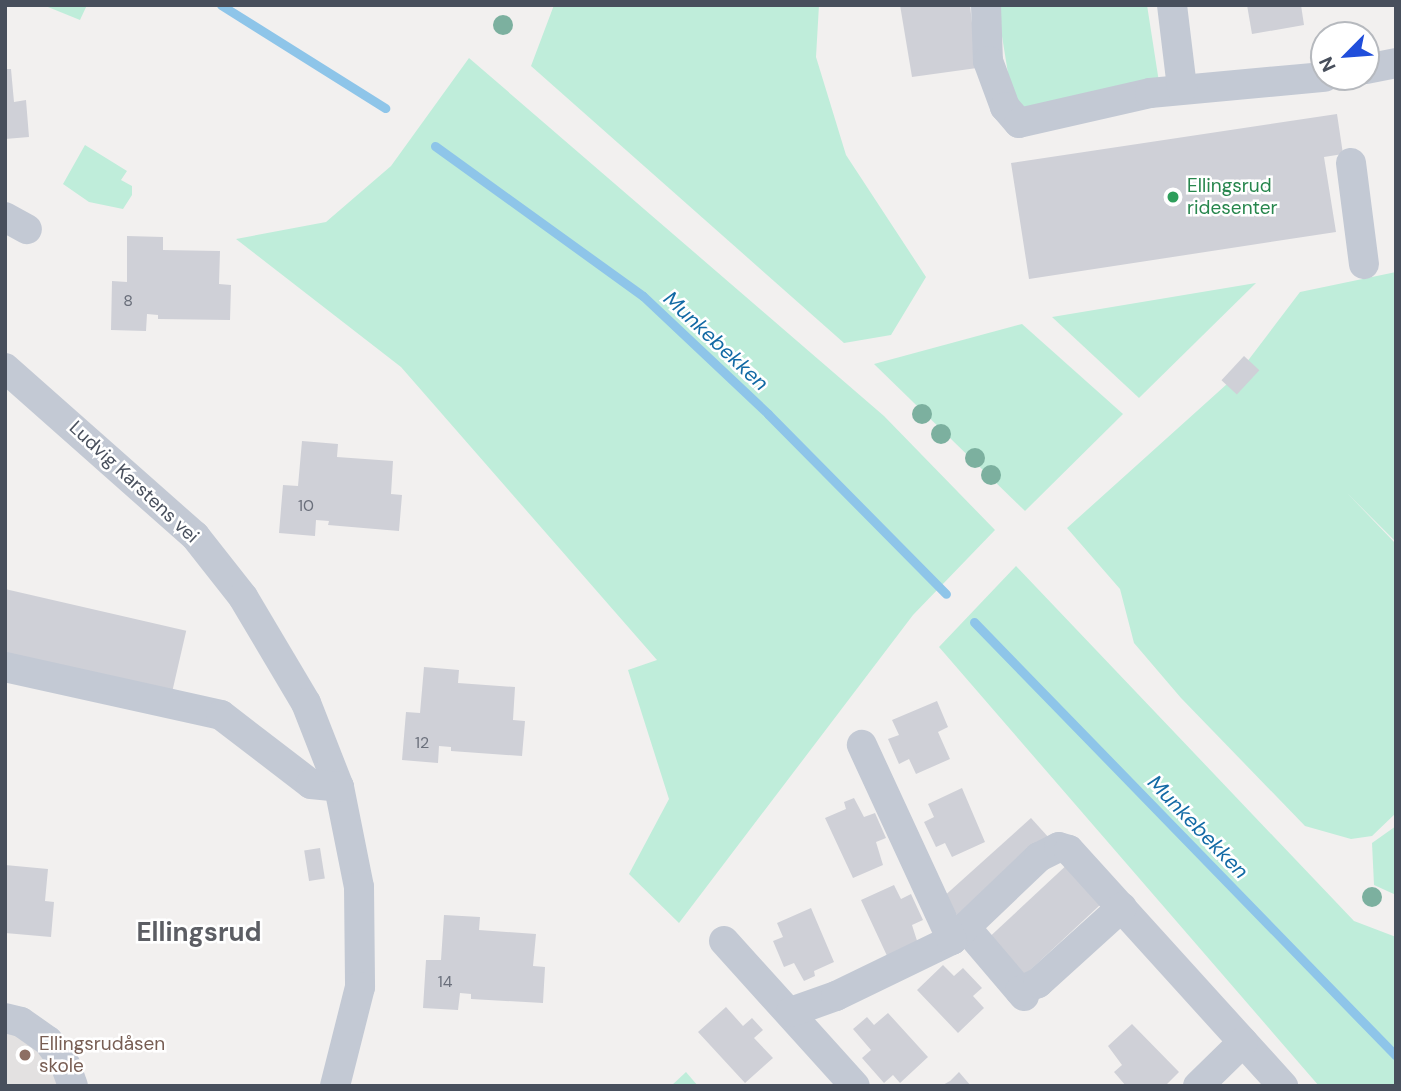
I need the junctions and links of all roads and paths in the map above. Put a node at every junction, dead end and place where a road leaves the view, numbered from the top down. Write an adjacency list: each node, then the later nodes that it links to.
1 (986, 5): 4 (street)
2 (1172, 5): 4 (street)
3 (1310, 78): 4 (street)
4 (1182, 88)
5 (1351, 163): 6 (street)
6 (1364, 264)
7 (5, 368): 10 (street, Ludvig Karstens vei)
8 (5, 667): 10 (street)
9 (862, 745): 12 (street)
10 (339, 787): 18 (street, Ludvig Karstens vei)
11 (1122, 907): 12 (street); 12 (street); 16 (street)
12 (959, 934): 14 (street)
13 (724, 941): 14 (street)
14 (791, 1012): 19 (street)
15 (5, 1018): 17 (street)
16 (1243, 1042): 20 (street); 21 (street)
17 (73, 1086)
18 (335, 1086)
19 (855, 1086)
20 (1198, 1086)
21 (1283, 1086)

